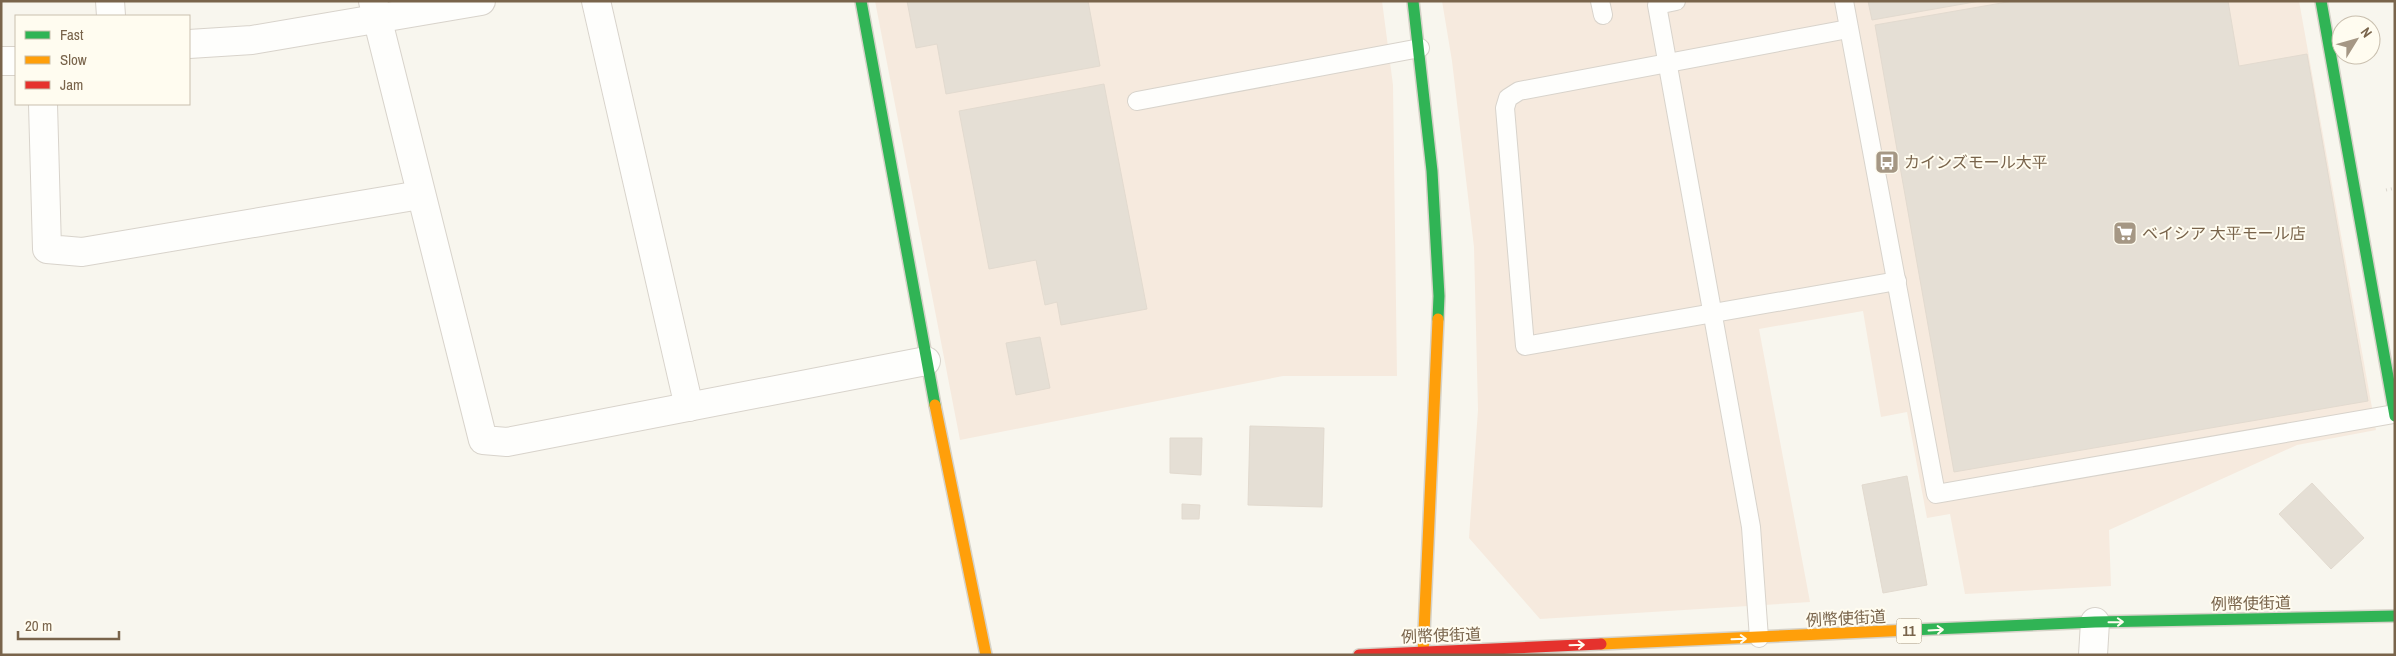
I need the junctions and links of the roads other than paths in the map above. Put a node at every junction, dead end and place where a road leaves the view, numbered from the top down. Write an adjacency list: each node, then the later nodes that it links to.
1 (110, 1): 10 (street)
2 (481, 1): 9 (street)
3 (596, 1): 23 (street)
4 (861, 1): 22 (street)
5 (1413, 1): 13 (street)
6 (1676, 1): 16 (lane)
7 (1844, 1): 11 (lane)
8 (2321, 1): 24 (street)
9 (374, 10): 12 (street); 19 (street)
10 (111, 15)
11 (1848, 30): 16 (lane); 20 (lane)
12 (190, 44)
13 (1420, 48): 17 (lane); 28 (street)
14 (1, 61): 15 (street)
15 (15, 61)
16 (1667, 64): 21 (lane); 21 (lane)
17 (1137, 101)
18 (43, 105): 19 (street)
19 (420, 194): 23 (street)
20 (1897, 281): 21 (lane); 24 (lane)
21 (1712, 314): 27 (lane)
22 (926, 361): 23 (street); 29 (street)
23 (690, 407)
24 (2394, 415)
25 (2395, 616): 26 (street, 例幣使街道 / 11, one-way to 25)
26 (2095, 622): 27 (street, 例幣使街道 / 11, one-way to 26); 31 (street)
27 (1759, 638): 28 (street, 例幣使街道 / 11, one-way to 27)
28 (1423, 653): 30 (street, 例幣使街道 / 11)
29 (986, 655)
30 (1358, 655)
31 (2093, 655)

